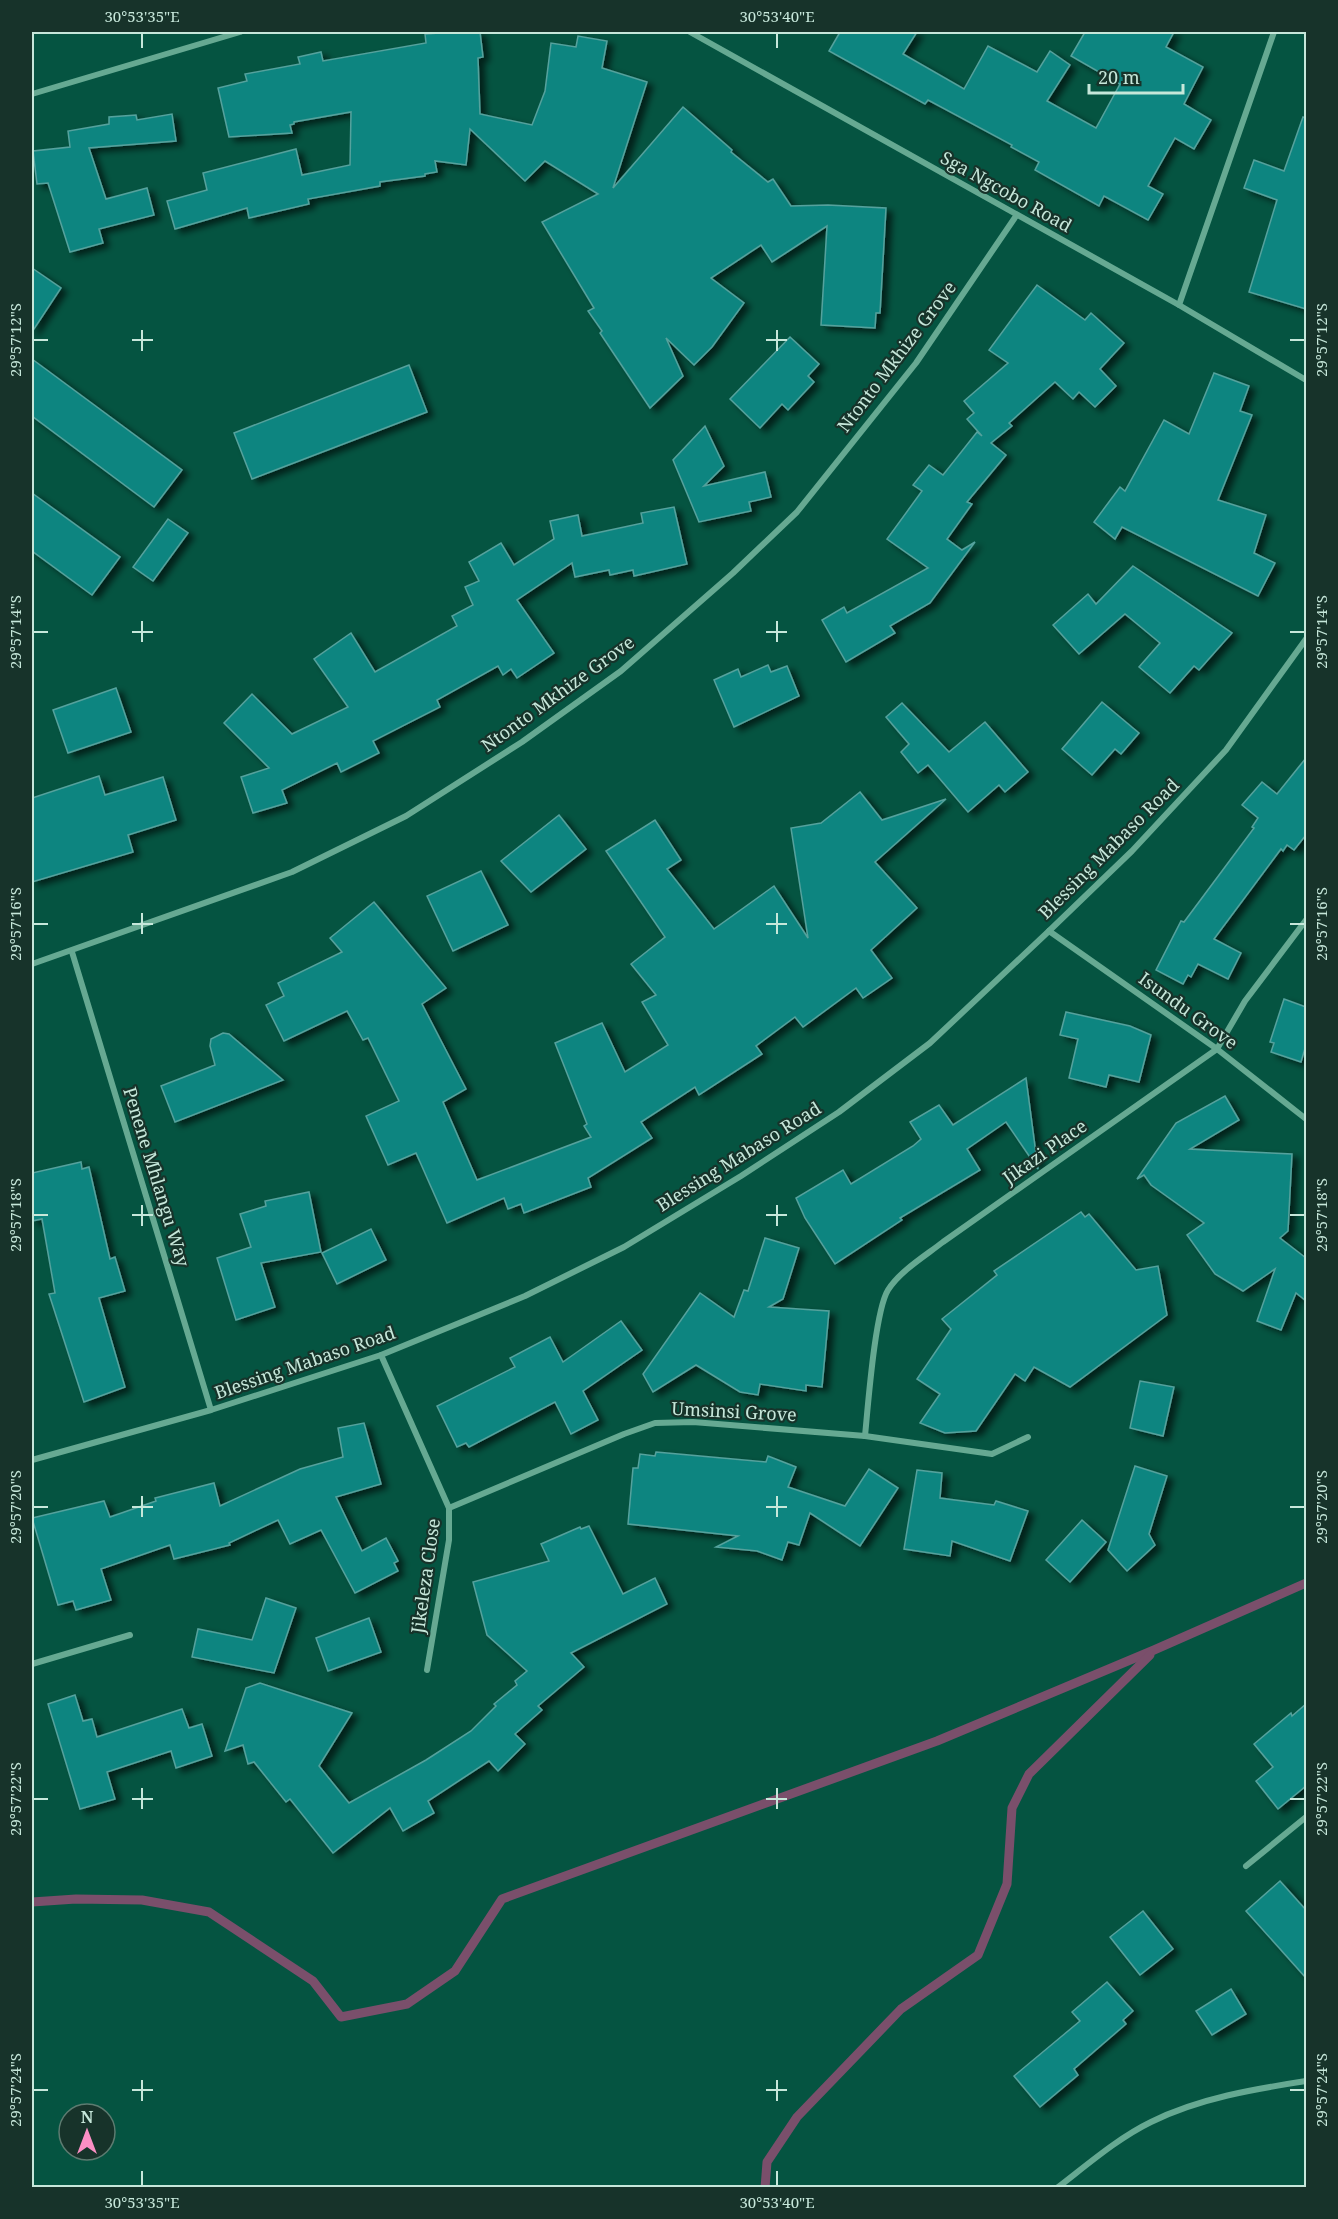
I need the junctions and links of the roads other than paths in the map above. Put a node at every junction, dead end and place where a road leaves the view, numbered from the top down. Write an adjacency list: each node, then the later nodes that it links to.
1 (240, 32): 4 (street)
2 (690, 32): 5 (street, Sga Ngcobo Road)
3 (1274, 32): 6 (street)
4 (32, 94)
5 (1016, 216): 6 (street, Sga Ngcobo Road); 11 (street, Ntonto Mkhize Grove)
6 (1179, 305): 7 (street, Sga Ngcobo Road)
7 (1306, 380)
8 (1306, 639): 10 (street, Blessing Mabaso Road)
9 (1306, 920): 13 (street, Jikazi Place)
10 (1049, 931): 13 (street, Isundu Grove); 15 (street, Blessing Mabaso Road)
11 (72, 952): 12 (street, Ntonto Mkhize Grove); 16 (street, Penene Mhlangu Way)
12 (32, 964)
13 (1217, 1049): 14 (street, Isundu Grove); 17 (street, Jikazi Place)
14 (1306, 1119)
15 (381, 1355): 16 (street, Blessing Mabaso Road); 20 (street, Jikeleza Close)
16 (211, 1410): 19 (street, Blessing Mabaso Road)
17 (865, 1436): 18 (street, Umsinsi Grove); 20 (street, Umsinsi Grove)
18 (1028, 1437)
19 (32, 1460)
20 (449, 1508): 23 (street, Jikeleza Close)
21 (130, 1635): 22 (street)
22 (32, 1664)
23 (427, 1670)
24 (1306, 1817): 25 (street)
25 (1246, 1866)
26 (1306, 2081): 27 (street)
27 (1057, 2187)

